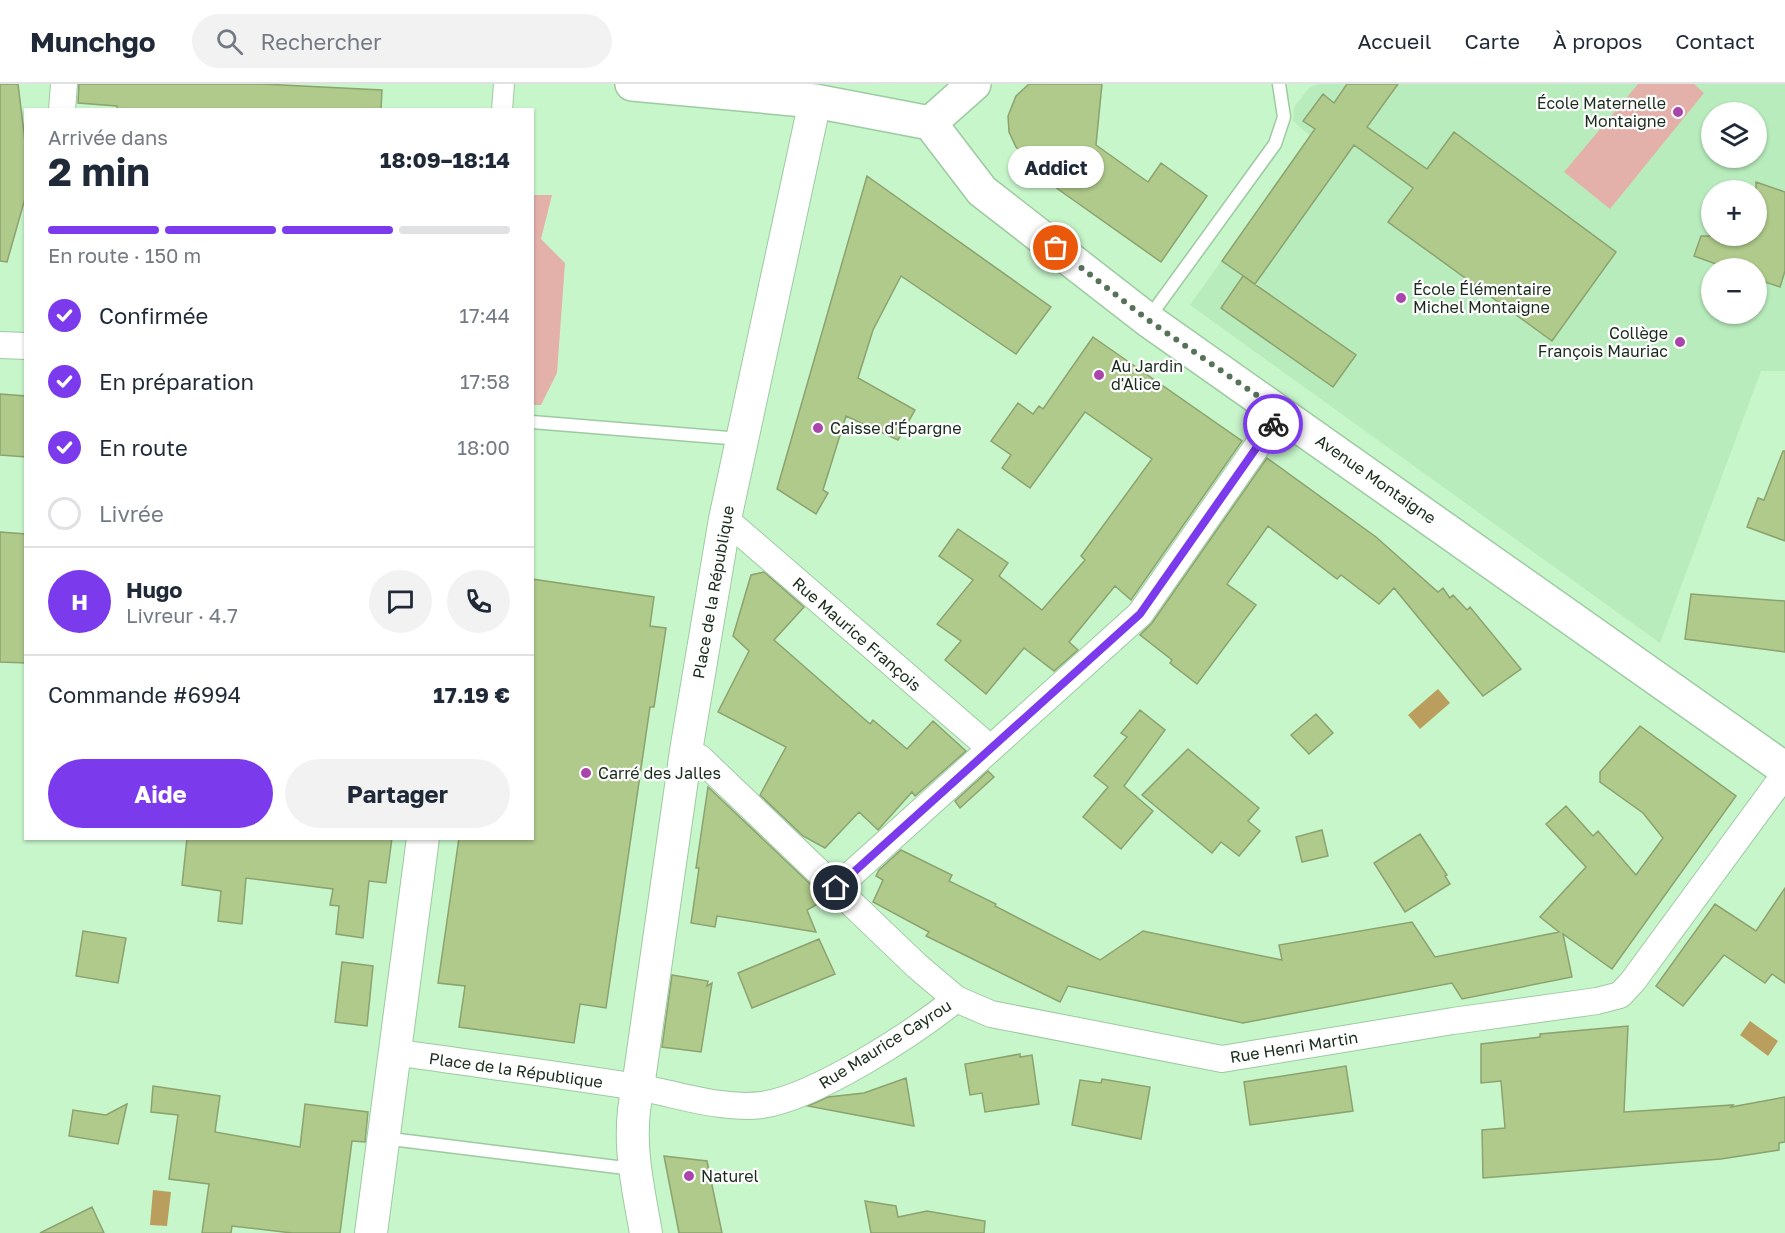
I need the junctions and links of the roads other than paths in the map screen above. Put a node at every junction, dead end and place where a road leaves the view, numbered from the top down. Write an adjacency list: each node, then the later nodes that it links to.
1 (64, 84): 7 (street)
2 (504, 84): 8 (street)
3 (632, 84): 6 (main road)
4 (974, 84): 9 (main road)
5 (1279, 84): 10 (lane)
6 (815, 102): 9 (main road); 15 (street, Place de la République)
7 (62, 108)
8 (502, 108)
9 (930, 123): 10 (main road, Avenue Montaigne)
10 (1148, 320): 13 (main road, Avenue Montaigne)
11 (0, 345): 12 (street)
12 (24, 346)
13 (1281, 412): 17 (street); 19 (main road, Avenue Montaigne)
14 (534, 422): 15 (lane)
15 (742, 439): 16 (street, Place de la République)
16 (725, 519): 17 (street, Rue Maurice François); 18 (street, Place de la République)
17 (990, 748): 22 (street)
18 (686, 751): 22 (street, Rue Henri Martin); 25 (street, Place de la République)
19 (1785, 769)
20 (1785, 774): 23 (street, Rue Henri Martin)
21 (423, 840): 24 (street)
22 (836, 888): 23 (street, Rue Henri Martin)
23 (956, 999): 25 (street, Rue Maurice Cayrou)
24 (394, 1052): 25 (street, Place de la République); 26 (street)
25 (638, 1087): 27 (street, Place de la République)
26 (383, 1138): 27 (lane); 28 (street)
27 (634, 1170): 29 (street, Place de la République)
28 (371, 1233)
29 (646, 1233)

